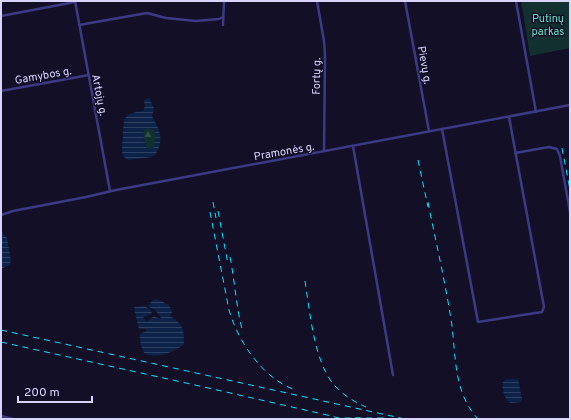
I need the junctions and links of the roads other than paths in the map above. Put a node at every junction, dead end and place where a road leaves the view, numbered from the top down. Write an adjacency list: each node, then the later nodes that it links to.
1 (224, 1): 7 (street)
2 (317, 1): 18 (street, Fortų g.)
3 (405, 1): 16 (street, Pievų g.)
4 (516, 1): 13 (street)
5 (75, 2): 6 (street); 8 (street, Artojų g.)
6 (1, 16)
7 (223, 17): 8 (street); 9 (street)
8 (79, 25): 10 (street, Artojų g.)
9 (223, 25)
10 (89, 75): 11 (street, Gamybos g.); 20 (street, Artojų g.)
11 (1, 90)
12 (570, 106): 13 (street, Pramonės g.)
13 (536, 112): 14 (street, Pramonės g.)
14 (509, 117): 15 (street, Pramonės g.); 19 (street)
15 (442, 129): 16 (street, Pramonės g.); 19 (street)
16 (428, 131): 17 (street, Pramonės g.)
17 (352, 146): 18 (street, Pramonės g.); 23 (street)
18 (324, 152): 20 (street, Pramonės g.)
19 (515, 153): 21 (street)
20 (110, 191): 22 (street, Pramonės g.)
21 (570, 212)
22 (1, 215)
23 (393, 375)
24 (1, 416): 25 (street)
25 (13, 419)

